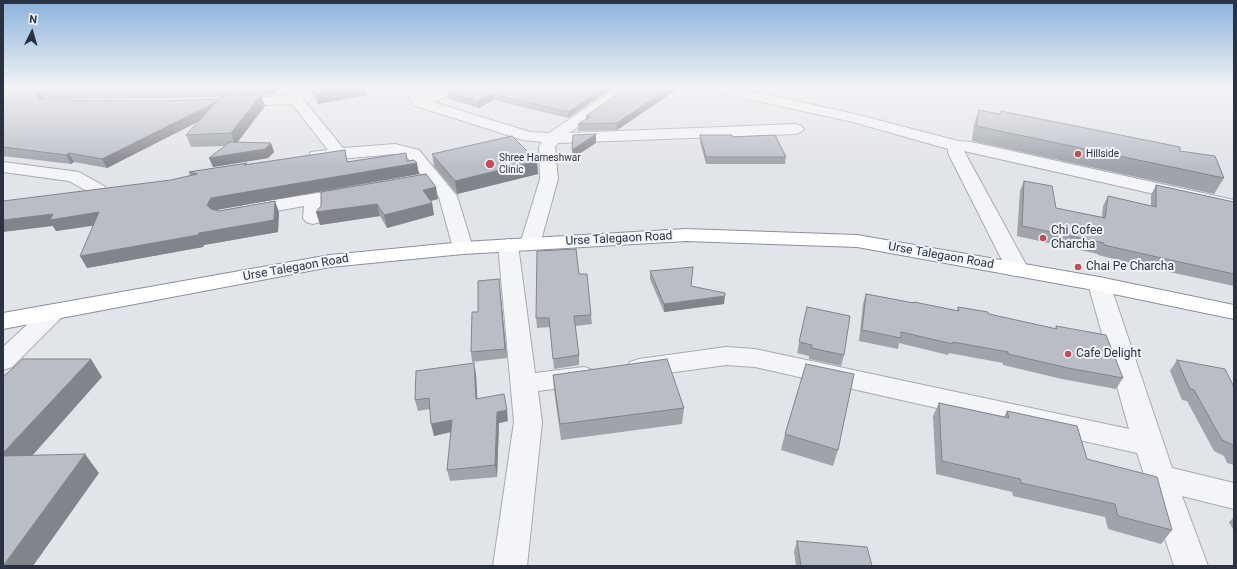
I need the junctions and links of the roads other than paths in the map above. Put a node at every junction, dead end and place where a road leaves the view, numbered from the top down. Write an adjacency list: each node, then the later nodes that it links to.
1 (310, 115): 8 (street)
2 (469, 115): 6 (street)
3 (586, 115): 6 (street)
4 (839, 115): 7 (street)
5 (796, 129): 6 (street)
6 (552, 138): 19 (street)
7 (956, 146): 16 (street); 21 (street)
8 (339, 153): 9 (street); 11 (street)
9 (301, 159)
10 (3, 167): 14 (street)
11 (434, 178): 12 (street); 20 (street)
12 (411, 182)
13 (366, 190): 15 (street)
14 (69, 195)
15 (314, 199): 17 (street); 18 (street)
16 (1234, 206)
17 (229, 214)
18 (313, 218)
19 (519, 244): 20 (highway, Urse Talegaon Road); 21 (highway, Urse Talegaon Road); 27 (street)
20 (463, 248): 23 (highway, Urse Talegaon Road)
21 (1018, 270): 22 (highway, Urse Talegaon Road)
22 (1099, 284): 24 (highway, Urse Talegaon Road); 28 (street)
23 (54, 312): 25 (highway, Urse Talegaon Road); 26 (street)
24 (1234, 312)
25 (3, 321)
26 (3, 361)
27 (523, 384): 28 (street); 31 (street)
28 (1148, 444): 29 (street)
29 (1160, 478): 30 (street); 32 (street)
30 (1234, 496)
31 (510, 566)
32 (1191, 566)

